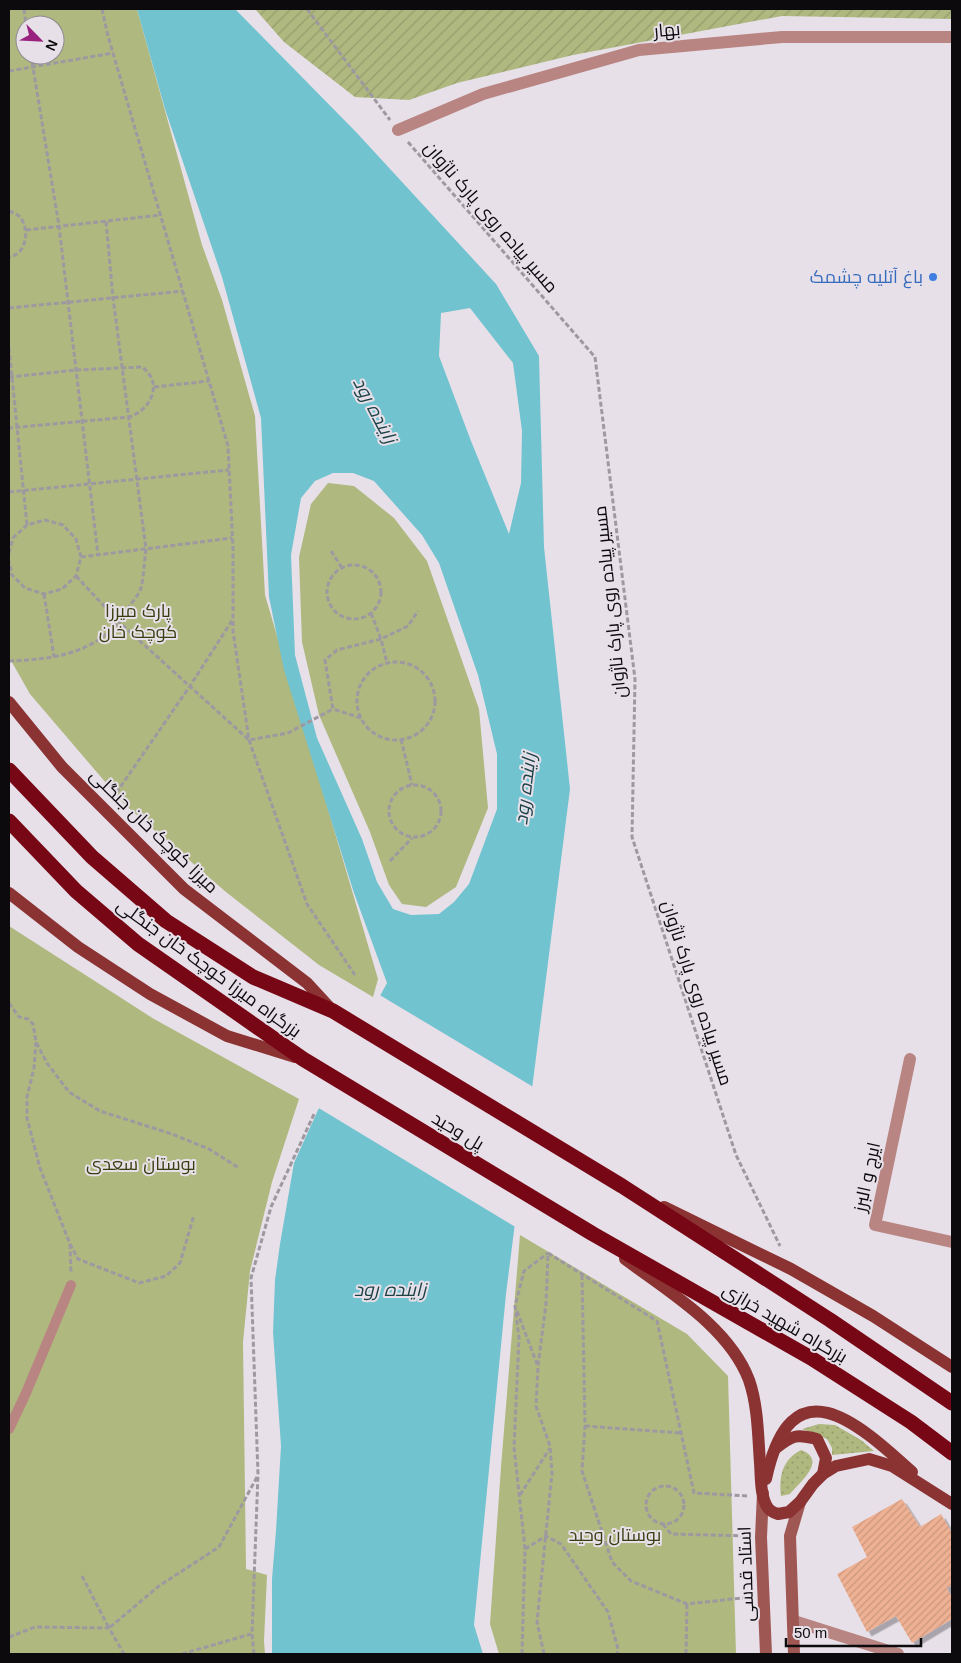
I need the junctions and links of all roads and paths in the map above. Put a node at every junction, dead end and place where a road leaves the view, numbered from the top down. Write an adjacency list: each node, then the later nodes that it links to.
1 (102, 9): 4 (path)
2 (307, 9): 7 (path, مسیر پیاده روی پارک ناژوان)
3 (952, 37): 7 (street, بهار)
4 (113, 52): 5 (path); 9 (path)
5 (33, 66): 6 (path); 11 (path)
6 (9, 71)
7 (398, 130): 79 (path, مسیر پیاده روی پارک ناژوان)
8 (9, 211): 12 (path)
9 (161, 215): 10 (path); 14 (path)
10 (106, 222): 11 (path); 15 (path)
11 (59, 226): 12 (path); 16 (path)
12 (26, 230): 13 (path)
13 (9, 257)
14 (183, 291): 15 (path); 22 (path)
15 (113, 298): 16 (path); 19 (path)
16 (69, 302): 17 (path); 20 (path)
17 (9, 308)
18 (9, 348): 21 (path)
19 (122, 367): 20 (path); 23 (path); 24 (path)
20 (77, 370): 21 (path); 25 (path)
21 (10, 377): 26 (path)
22 (209, 381): 23 (path); 28 (path)
23 (154, 387): 24 (path)
24 (129, 417): 25 (path); 29 (path)
25 (83, 421): 26 (path); 30 (path)
26 (17, 427): 27 (path); 31 (path)
27 (9, 428)
28 (229, 470): 29 (path); 34 (path)
29 (137, 479): 30 (path); 35 (path)
30 (90, 484): 31 (path); 38 (path)
31 (23, 491): 32 (path); 33 (path)
32 (9, 492)
33 (27, 525): 37 (path); 39 (path)
34 (232, 538): 35 (path); 46 (path)
35 (146, 549): 38 (path); 47 (path)
36 (331, 551): 41 (path)
37 (9, 552)
38 (98, 555): 39 (path)
39 (81, 557): 42 (path)
40 (9, 561): 43 (path)
41 (342, 568): 45 (path); 45 (path)
42 (76, 576): 43 (path); 47 (path)
43 (44, 594): 49 (path)
44 (418, 611): 48 (path)
45 (371, 613): 48 (path)
46 (233, 619): 52 (path); 56 (path)
47 (120, 623): 49 (path); 52 (path)
48 (381, 639): 51 (path); 54 (path)
49 (54, 657): 50 (path)
50 (9, 661)
51 (387, 663): 55 (path); 57 (path)
52 (190, 686): 56 (path); 60 (path)
53 (9, 702): 60 (main road, میرزا کوچک خان جنگلی)
54 (333, 709): 55 (path); 56 (path)
55 (361, 718): 57 (path)
56 (249, 740): 65 (path)
57 (401, 740): 59 (path)
58 (9, 770): 67 (highway, بزرگراه میرزا کوچک خان جنگلی)
59 (412, 785): 62 (path); 62 (path)
60 (104, 810): 67 (main road, میرزا کوچک خان جنگلی)
61 (9, 821): 69 (highway, بزرگراه میرزا کوچک خان جنگلی)
62 (413, 838): 63 (path)
63 (390, 861)
64 (9, 893): 69 (main road)
65 (355, 975)
66 (9, 1003): 68 (path)
67 (333, 1011): 73 (highway)
68 (36, 1042): 72 (path); 77 (path)
69 (303, 1059): 75 (highway, پل وحید)
70 (910, 1059): 76 (street, ایرج و البرز)
71 (315, 1112): 92 (path)
72 (239, 1168)
73 (622, 1186): 79 (main road); 85 (highway, بزرگراه شهید خرازی)
74 (194, 1215): 77 (path)
75 (593, 1234): 91 (highway, بزرگراه شهید خرازی); 95 (main road)
76 (952, 1242)
77 (70, 1244): 81 (path)
78 (548, 1253): 80 (path); 82 (path); 83 (path)
79 (791, 1269): 84 (main road)
80 (582, 1274): 86 (path); 88 (path)
81 (71, 1285): 87 (lane)
82 (515, 1306): 83 (path); 96 (path)
83 (538, 1366): 89 (path)
84 (952, 1367)
85 (952, 1404)
86 (585, 1426): 88 (path); 105 (path)
87 (9, 1429)
88 (681, 1433): 95 (path)
89 (550, 1446): 96 (path); 100 (path)
90 (774, 1449): 93 (main road); 94 (main road); 95 (main road)
91 (952, 1453)
92 (258, 1474): 107 (path); 108 (path)
93 (822, 1474): 94 (main road); 97 (main road)
94 (932, 1490): 98 (main road)
95 (763, 1495): 97 (main road); 101 (main road, استاد قدسی)
96 (520, 1496): 102 (path)
97 (800, 1502): 106 (main road)
98 (952, 1504)
99 (663, 1524): 99 (path); 101 (path)
100 (546, 1536): 102 (path); 114 (path); 115 (path)
101 (761, 1537): 104 (main road, استاد قدسی)
102 (525, 1549): 113 (path)
103 (82, 1576): 107 (path)
104 (764, 1596): 105 (path); 117 (main road, استاد قدسی)
105 (687, 1604): 116 (path)
106 (794, 1621): 118 (main road); 119 (street)
107 (109, 1628): 109 (path); 110 (path)
108 (252, 1634): 111 (path); 112 (path)
109 (9, 1637)
110 (124, 1654)
111 (182, 1654)
112 (254, 1654)
113 (522, 1654)
114 (544, 1654)
115 (617, 1654)
116 (686, 1654)
117 (766, 1654)
118 (794, 1654)
119 (898, 1654)

